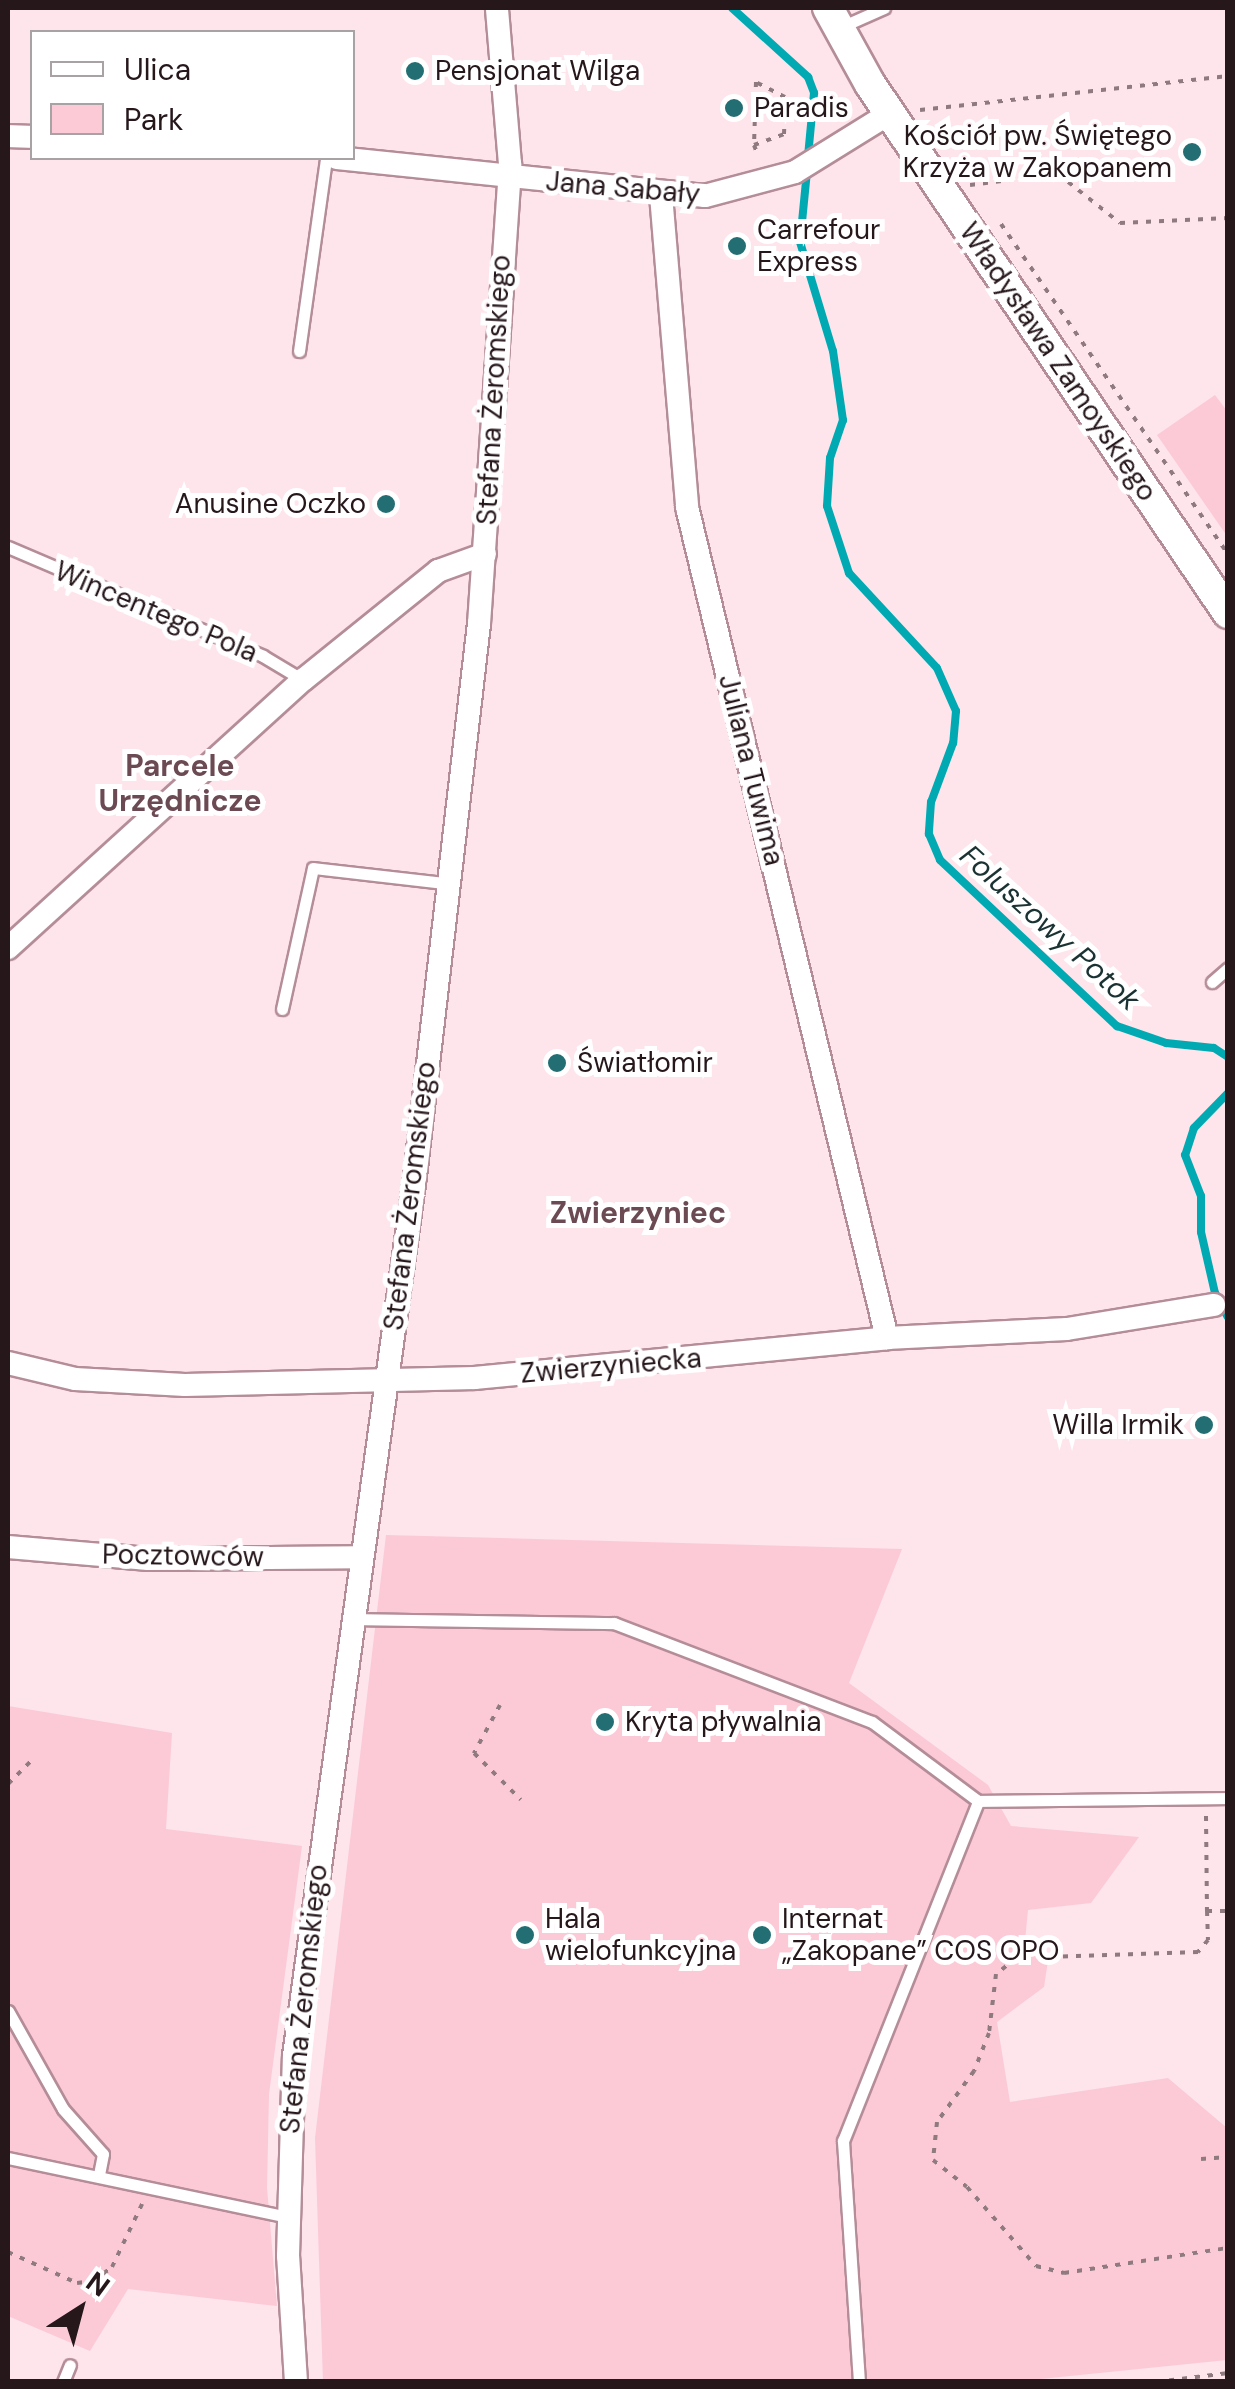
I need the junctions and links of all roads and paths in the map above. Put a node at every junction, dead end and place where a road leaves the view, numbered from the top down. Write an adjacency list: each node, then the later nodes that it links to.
1 (497, 8): 12 (street, Stefana Żeromskiego)
2 (884, 8): 3 (lane)
3 (833, 18): 5 (street, Władysława Zamoyskiego)
4 (1228, 76): 5 (path)
5 (907, 105): 6 (path); 14 (street, Jana Sabały); 22 (street, Władysława Zamoyskiego)
6 (931, 124)
7 (754, 145): 7 (path); 8 (path)
8 (758, 156)
9 (326, 160): 18 (lane)
10 (355, 160): 12 (street, Jana Sabały)
11 (962, 169): 13 (path)
12 (508, 177): 14 (street, Jana Sabały); 20 (street, Stefana Żeromskiego)
13 (972, 184): 15 (path); 17 (path)
14 (661, 195): 30 (street, Juliana Tuwima)
15 (982, 198)
16 (992, 212): 21 (path)
17 (1228, 218)
18 (299, 352)
19 (8, 547): 23 (lane, Wincentego Pola)
20 (485, 554): 23 (street); 24 (street, Stefana Żeromskiego)
21 (1228, 554)
22 (1228, 613)
23 (303, 680): 25 (street)
24 (444, 884): 28 (lane); 32 (street, Stefana Żeromskiego)
25 (8, 948)
26 (1228, 968): 27 (lane)
27 (1212, 982)
28 (282, 1009)
29 (1214, 1305): 30 (street, Zwierzyniecka)
30 (886, 1338): 32 (street, Zwierzyniecka)
31 (8, 1363): 32 (street, Zwierzyniecka)
32 (386, 1379): 34 (street, Stefana Żeromskiego)
33 (8, 1548): 34 (street, Pocztowców)
34 (359, 1557): 35 (street, Stefana Żeromskiego)
35 (350, 1619): 41 (lane); 51 (street, Stefana Żeromskiego)
36 (500, 1705): 40 (path)
37 (30, 1761): 38 (path)
38 (8, 1784)
39 (1228, 1798): 42 (lane)
40 (521, 1800)
41 (978, 1800): 42 (lane); 58 (lane)
42 (1206, 1801): 43 (path)
43 (1207, 1911): 44 (path); 52 (path)
44 (1228, 1911)
45 (8, 2011): 49 (lane)
46 (1228, 2157): 48 (path)
47 (8, 2158): 49 (lane)
48 (1201, 2158)
49 (99, 2174): 50 (lane)
50 (151, 2186): 51 (lane); 53 (path)
51 (288, 2217): 57 (street, Stefana Żeromskiego)
52 (1228, 2248)
53 (8, 2252)
54 (70, 2365): 56 (lane)
55 (1228, 2373): 59 (path)
56 (63, 2382)
57 (296, 2382)
58 (859, 2382)
59 (1156, 2382)

